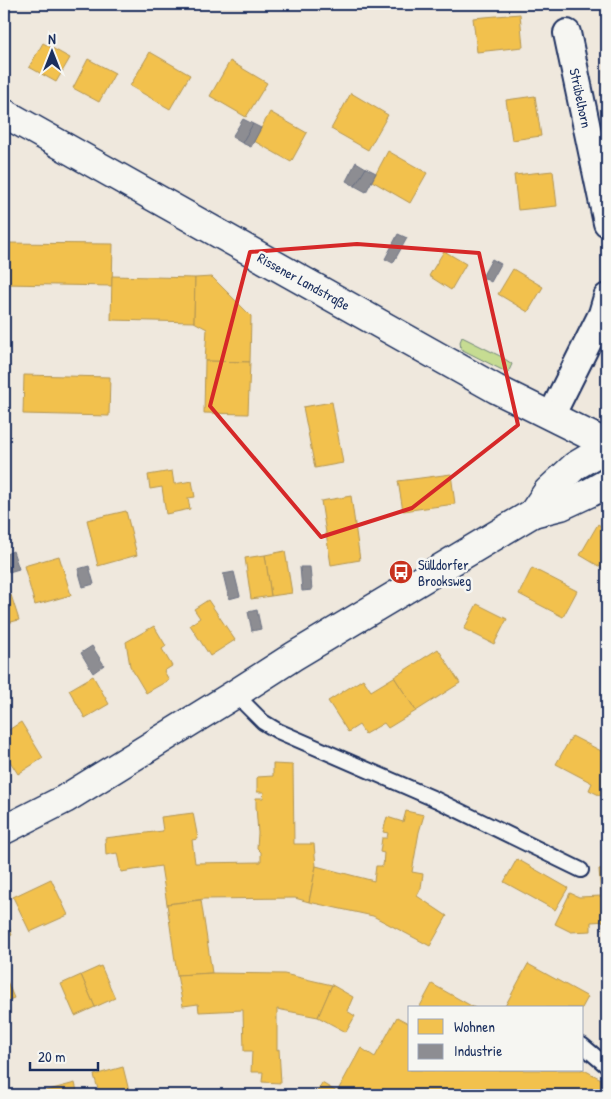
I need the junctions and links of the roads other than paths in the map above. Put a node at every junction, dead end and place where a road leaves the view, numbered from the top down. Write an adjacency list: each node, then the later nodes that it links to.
1 (567, 33): 3 (street, Strübelhorn)
2 (4, 112): 5 (street, Rissener Landstraße)
3 (607, 222)
4 (607, 296): 5 (street)
5 (551, 416): 6 (street, Rissener Landstraße)
6 (607, 445): 8 (street)
7 (607, 483): 8 (street)
8 (533, 513): 9 (street)
9 (235, 694): 10 (street); 11 (lane)
10 (4, 830)
11 (581, 870)
12 (584, 1047): 13 (lane)
13 (607, 1066)

